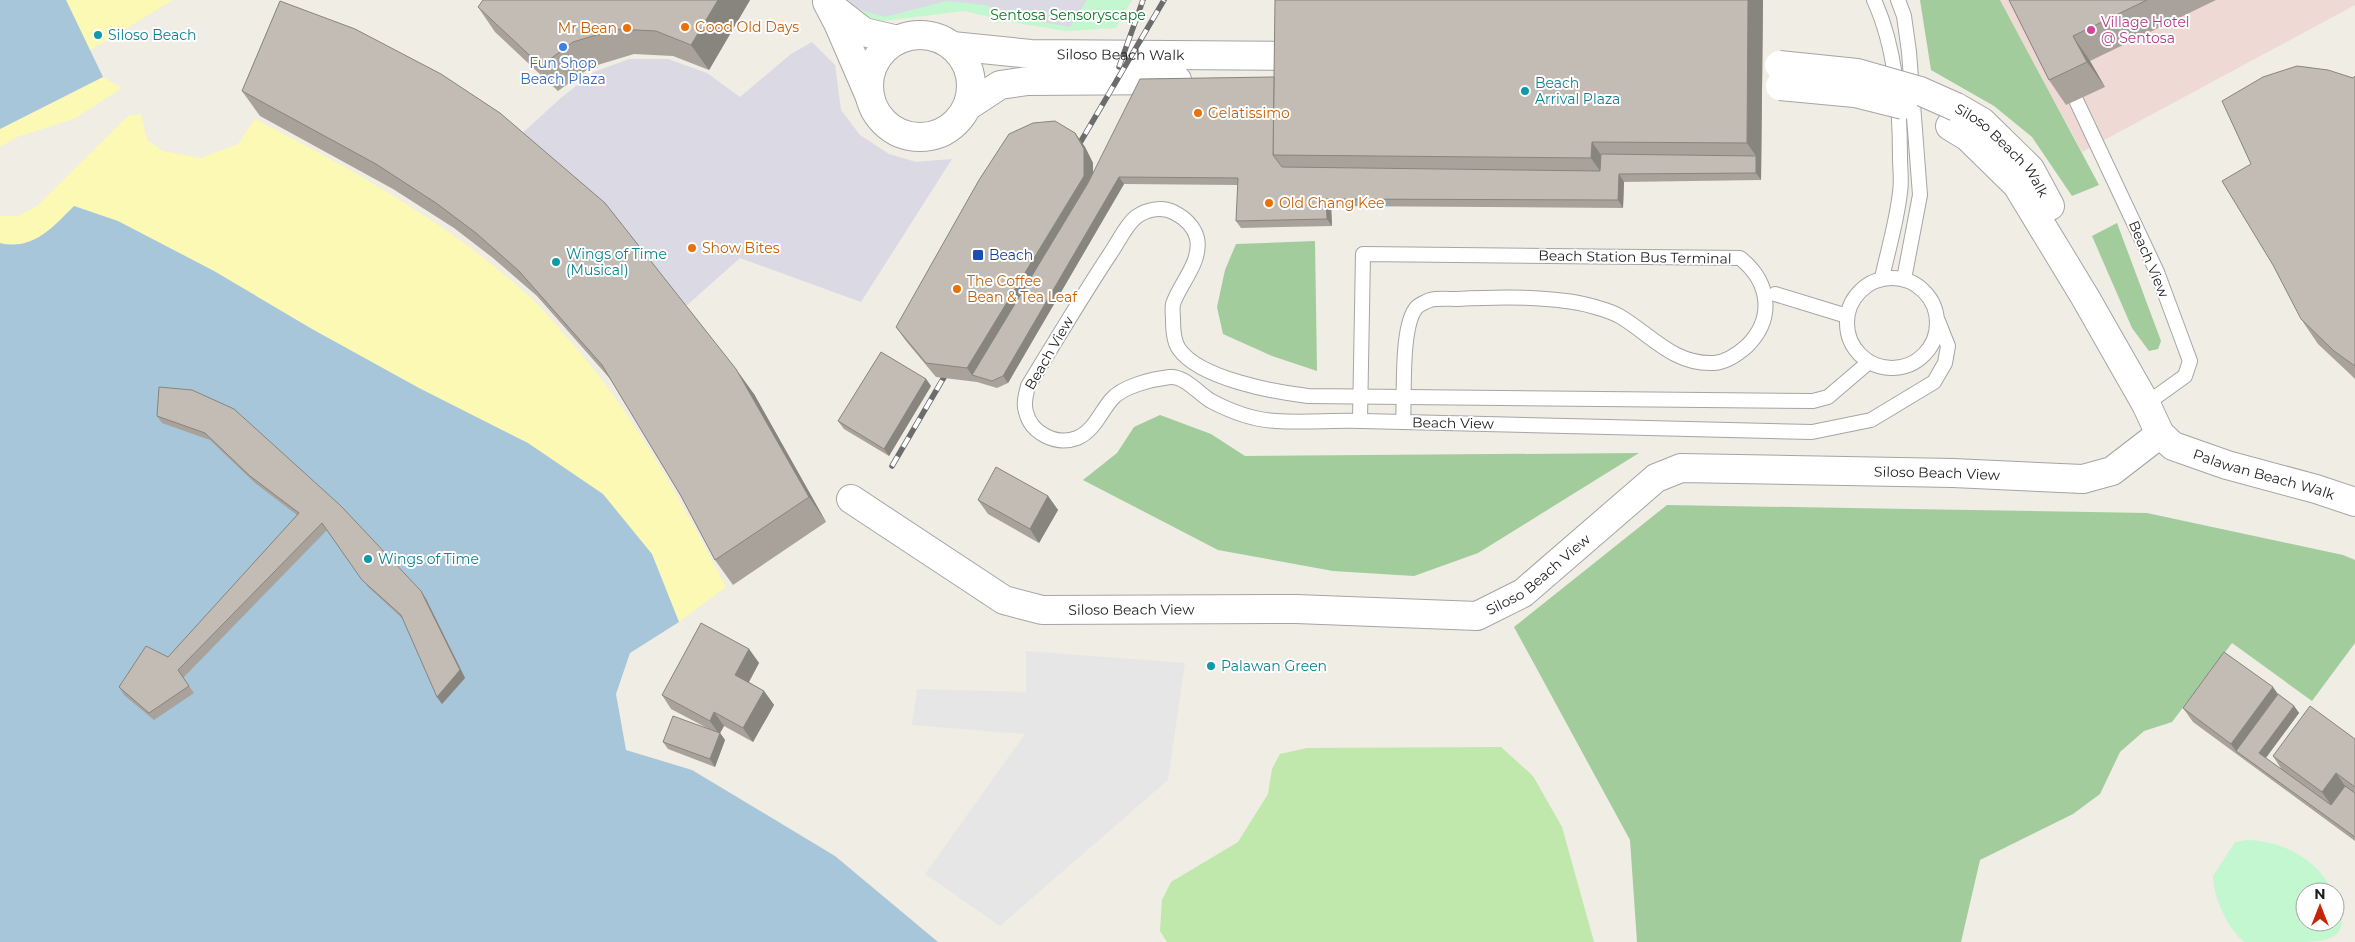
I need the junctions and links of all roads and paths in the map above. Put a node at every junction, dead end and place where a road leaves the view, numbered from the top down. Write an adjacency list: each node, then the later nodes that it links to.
1 (1874, 0): 10 (lane)
2 (1898, 0): 11 (lane)
3 (826, 1): 4 (street, Siloso Beach Walk); 8 (street, Siloso Beach Walk)
4 (898, 40): 5 (street, Siloso Beach Walk); 8 (street, Siloso Beach Walk)
5 (952, 46): 9 (street, Siloso Beach Walk); 9 (street, Siloso Beach Walk)
6 (1771, 75): 18 (street, Siloso Beach Walk, bridge)
7 (2076, 100): 18 (lane, Beach View)
8 (872, 102): 9 (street, Siloso Beach Walk)
9 (968, 106)
10 (1882, 278): 11 (lane, Beach View); 13 (lane)
11 (1904, 279): 14 (lane, Beach View)
12 (1775, 294): 13 (lane)
13 (1847, 316): 15 (lane)
14 (1938, 321): 15 (lane); 20 (lane, Beach View)
15 (1869, 362): 17 (lane, Beach View)
16 (1360, 396): 17 (lane, Beach View); 17 (lane, Beach Station Bus Terminal); 19 (lane, Beach Station Bus Terminal); 19 (lane, Beach View)
17 (1405, 396): 20 (lane, Beach Station Bus Terminal)
18 (2146, 404): 21 (street, Siloso Beach Walk)
19 (1360, 420): 20 (lane, Beach View)
20 (1403, 422)
21 (2166, 440): 22 (street, Siloso Beach View); 23 (street, Palawan Beach Walk)
22 (851, 499)
23 (2355, 502)

